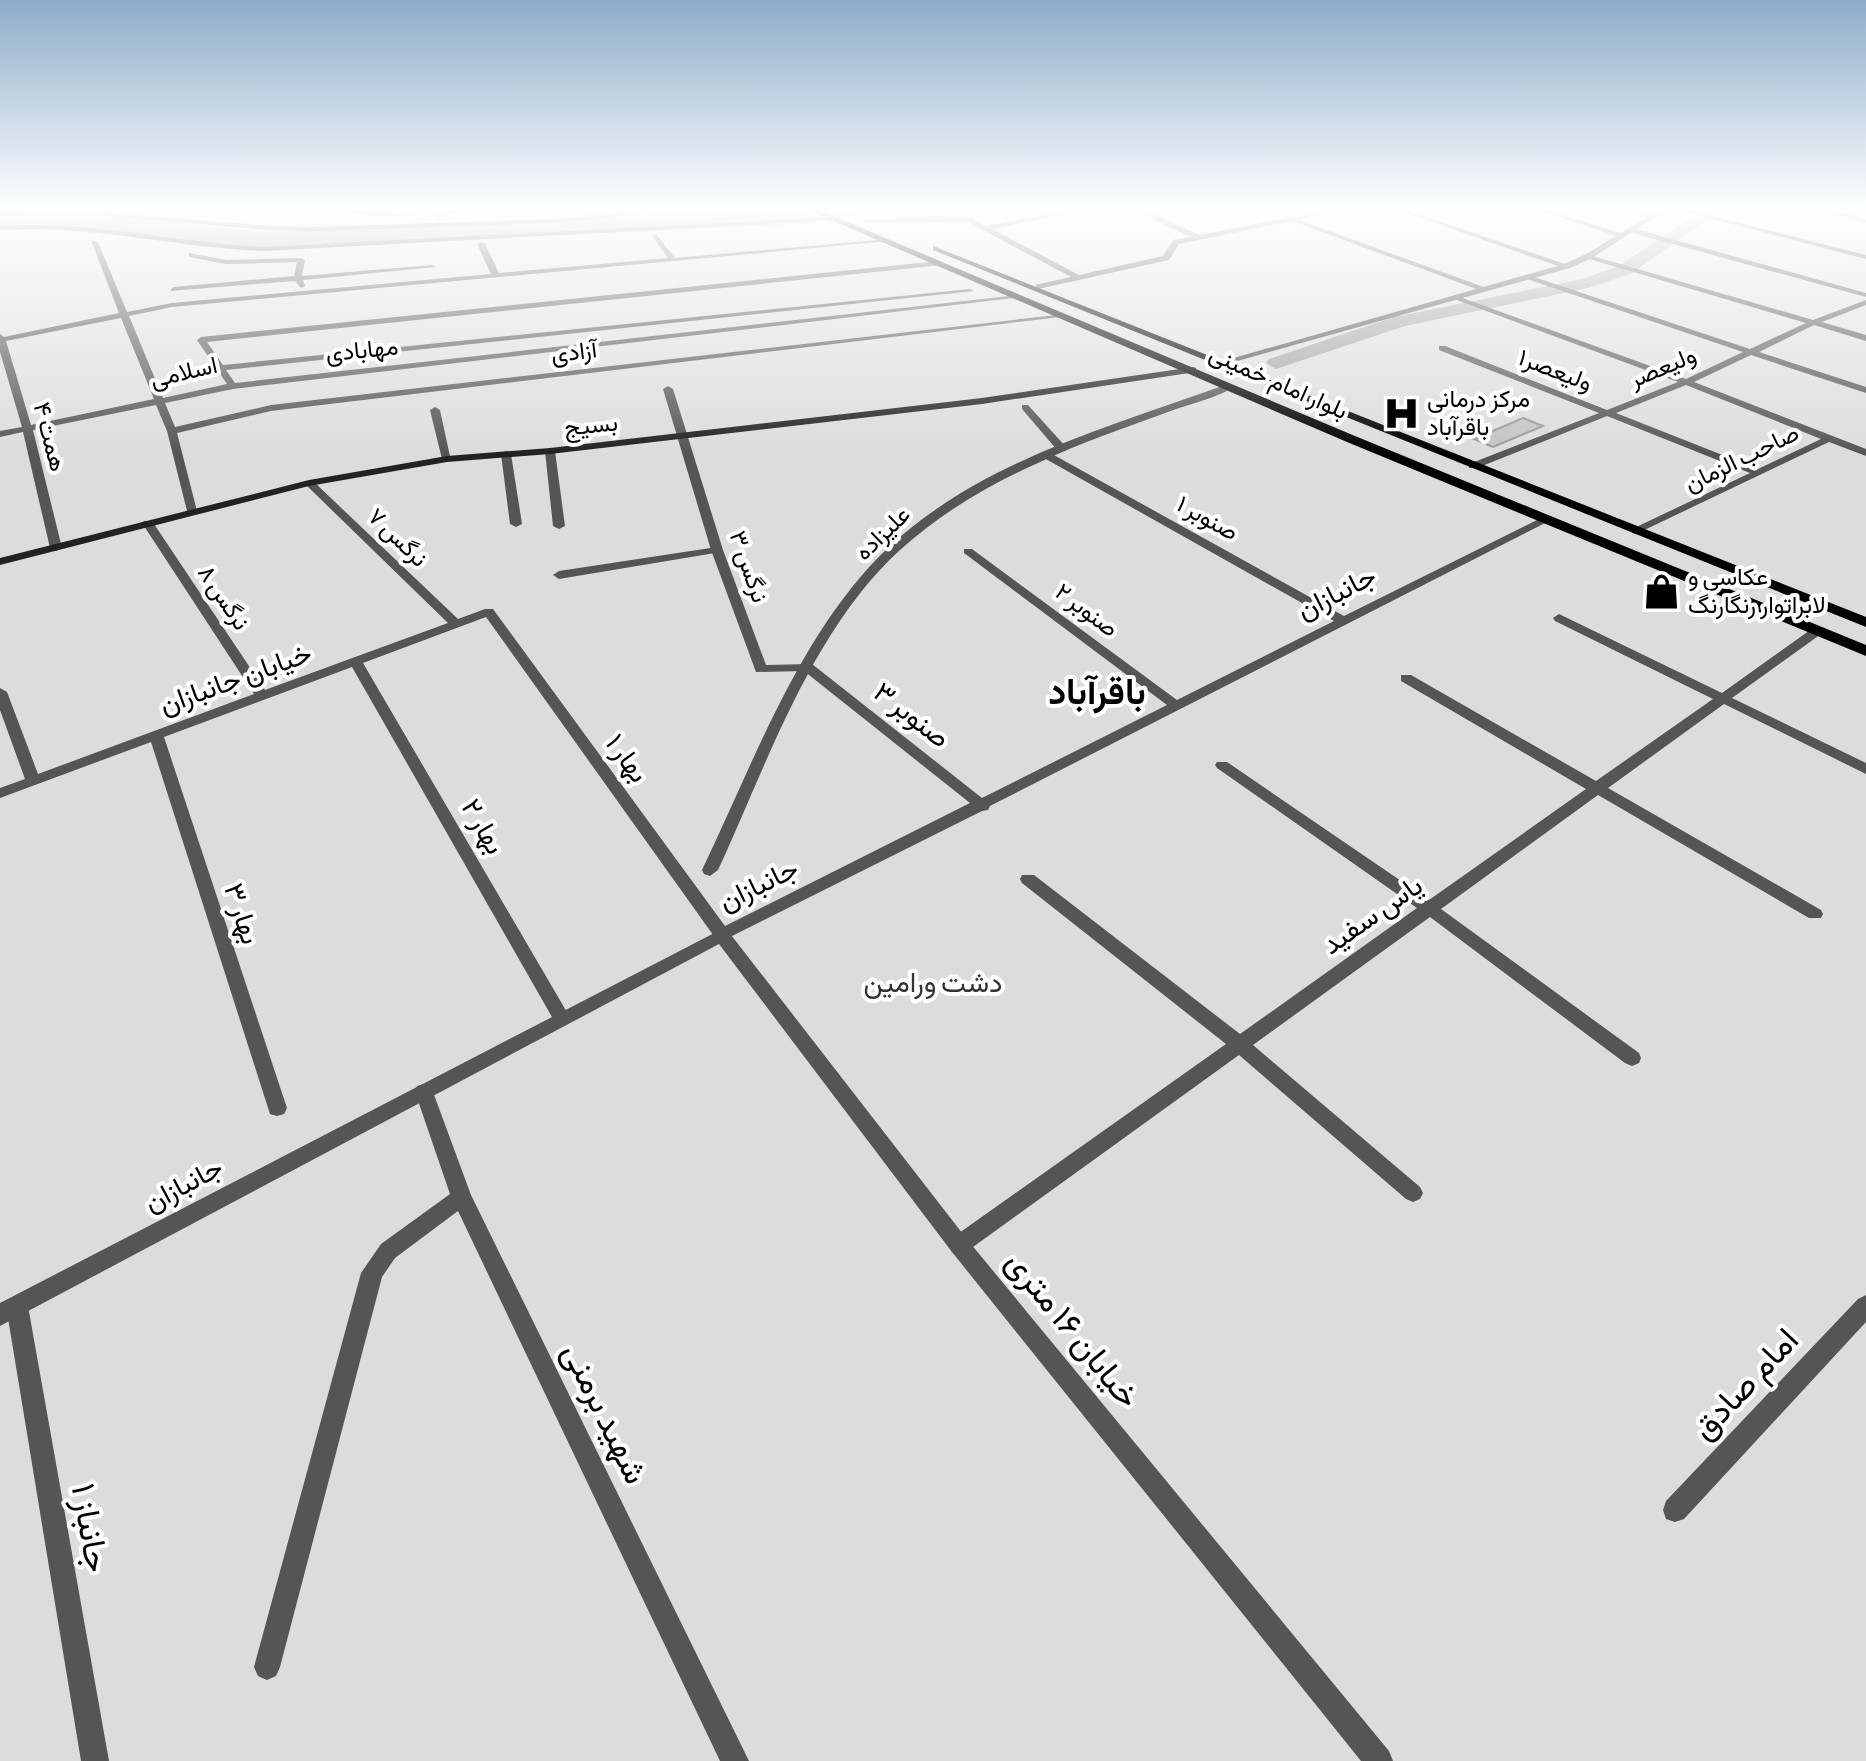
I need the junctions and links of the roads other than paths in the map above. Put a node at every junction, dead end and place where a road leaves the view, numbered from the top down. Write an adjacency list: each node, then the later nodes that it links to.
1 (116, 290): 15 (street)
2 (302, 290): 11 (street)
3 (344, 290): 11 (street)
4 (678, 290): 23 (street, اسلامی)
5 (978, 290): 23 (street)
6 (1004, 290): 12 (main road, بلوار امام خمینی)
7 (1046, 290): 22 (main road, بلوار امام خمینی)
8 (1481, 290): 13 (street)
9 (1564, 290): 21 (street)
10 (1705, 290): 17 (street)
11 (303, 294): 15 (street)
12 (1019, 297): 16 (main road, بلوار امام خمینی); 26 (street, مهابادی)
13 (1457, 297): 22 (street); 25 (street)
14 (1866, 302): 17 (street, ولیعصر)
15 (127, 315): 19 (street); 30 (street)
16 (1065, 316): 24 (main road, بلوار امام خمینی); 35 (street, آزادی)
17 (1815, 322): 18 (street); 21 (street, ولیعصر)
18 (1866, 338)
19 (0, 339): 34 (street, همت ۴)
20 (1442, 348): 33 (street, ولیعصر۱)
21 (1749, 352): 25 (street, ولیعصر); 29 (street)
22 (1220, 363): 45 (main road, بلوار امام خمینی)
23 (220, 368): 26 (street, اسلامی)
24 (1193, 370): 27 (main road, بلوار امام خمینی); 37 (main road, بسیج)
25 (1686, 382): 33 (street, ولیعصر); 38 (street)
26 (233, 386): 30 (street, اسلامی)
27 (1231, 386): 39 (street, علیزاده); 49 (main road, بلوار امام خمینی)
28 (668, 389): 37 (street, نرگس ۳)
29 (1866, 390)
30 (161, 399): 34 (street, اسلامی); 35 (street)
31 (1025, 407): 39 (street)
32 (435, 410): 44 (street)
33 (1607, 413): 45 (street, ولیعصر); 46 (street, ولیعصر۱)
34 (27, 427): 36 (street, اسلامی); 54 (street, همت ۴)
35 (172, 431): 48 (street)
36 (0, 434)
37 (683, 436): 40 (main road, بسیج); 55 (street, نرگس ۳)
38 (1828, 439): 41 (street, صاحب الزمان); 46 (street, صاحب الزمان)
39 (1062, 449): 43 (street, علیزاده)
40 (550, 451): 42 (main road, بسیج); 52 (street)
41 (1866, 453)
42 (506, 454): 44 (main road, بسیج); 51 (street)
43 (1048, 456): 61 (street, صنوبر ۱); 67 (street, علیزاده)
44 (447, 459): 47 (main road, بسیج)
45 (1473, 466): 53 (main road, بلوار امام خمینی)
46 (1760, 473): 53 (street, صاحب الزمان)
47 (309, 483): 48 (main road, بسیج); 63 (street, نرگس ۷)
48 (192, 511): 50 (main road, بسیج)
49 (1549, 518): 61 (street, جانبازان); 64 (main road, بلوار امام خمینی)
50 (148, 523): 54 (main road, بسیج); 70 (street, نرگس ۸)
51 (516, 524)
52 (559, 526)
53 (1636, 531): 62 (main road, بلوار امام خمینی)
54 (56, 548): 57 (main road, بسیج)
55 (717, 550): 58 (street); 67 (street, نرگس ۳)
56 (968, 551): 72 (street, صنوبر ۲)
57 (0, 562)
58 (559, 575)
59 (489, 612): 63 (street, خیابان جانبازان); 84 (street, بهار ۱)
60 (1559, 618): 71 (street)
61 (1345, 622): 72 (street, جانبازان)
62 (1866, 622)
63 (456, 624): 66 (street, خیابان جانبازان)
64 (1817, 631): 65 (main road, بلوار امام خمینی); 71 (street, یاس سفید)
65 (1866, 651)
66 (356, 662): 70 (street, خیابان جانبازان); 85 (street, بهار ۲)
67 (807, 667): 79 (street, صنوبر ۳); 80 (street, علیزاده)
68 (1406, 678): 77 (street)
69 (0, 692): 76 (street)
70 (262, 696): 73 (street, خیابان جانبازان)
71 (1724, 698): 75 (street); 77 (street, یاس سفید)
72 (1178, 707): 79 (street, جانبازان)
73 (156, 735): 76 (street, خیابان جانبازان); 89 (street, بهار ۳)
74 (1222, 765): 82 (street)
75 (1866, 769)
76 (33, 781): 78 (street, خیابان جانبازان)
77 (1597, 788): 82 (street, یاس سفید); 83 (street)
78 (0, 793)
79 (983, 806): 84 (street, جانبازان)
80 (710, 870)
81 (1028, 879): 86 (street)
82 (1429, 908): 86 (street, یاس سفید); 87 (street)
83 (1815, 914)
84 (722, 935): 85 (street, جانبازان); 92 (street, خیابان ۱۶ متری)
85 (562, 1019): 88 (street, جانبازان)
86 (1238, 1043): 90 (street); 92 (street, یاس سفید)
87 (1632, 1058)
88 (424, 1092): 91 (street, شهید برمنی); 94 (street, جانبازان)
89 (277, 1108)
90 (1413, 1193)
91 (461, 1197): 96 (street); 98 (street, شهید برمنی)
92 (959, 1245): 99 (street, خیابان ۱۶ متری)
93 (1866, 1306): 95 (street, امام صادق)
94 (8, 1310): 97 (street, جانباز ۱)
95 (1675, 1510)
96 (267, 1667)
97 (95, 1761)
98 (735, 1761)
99 (1379, 1761)

